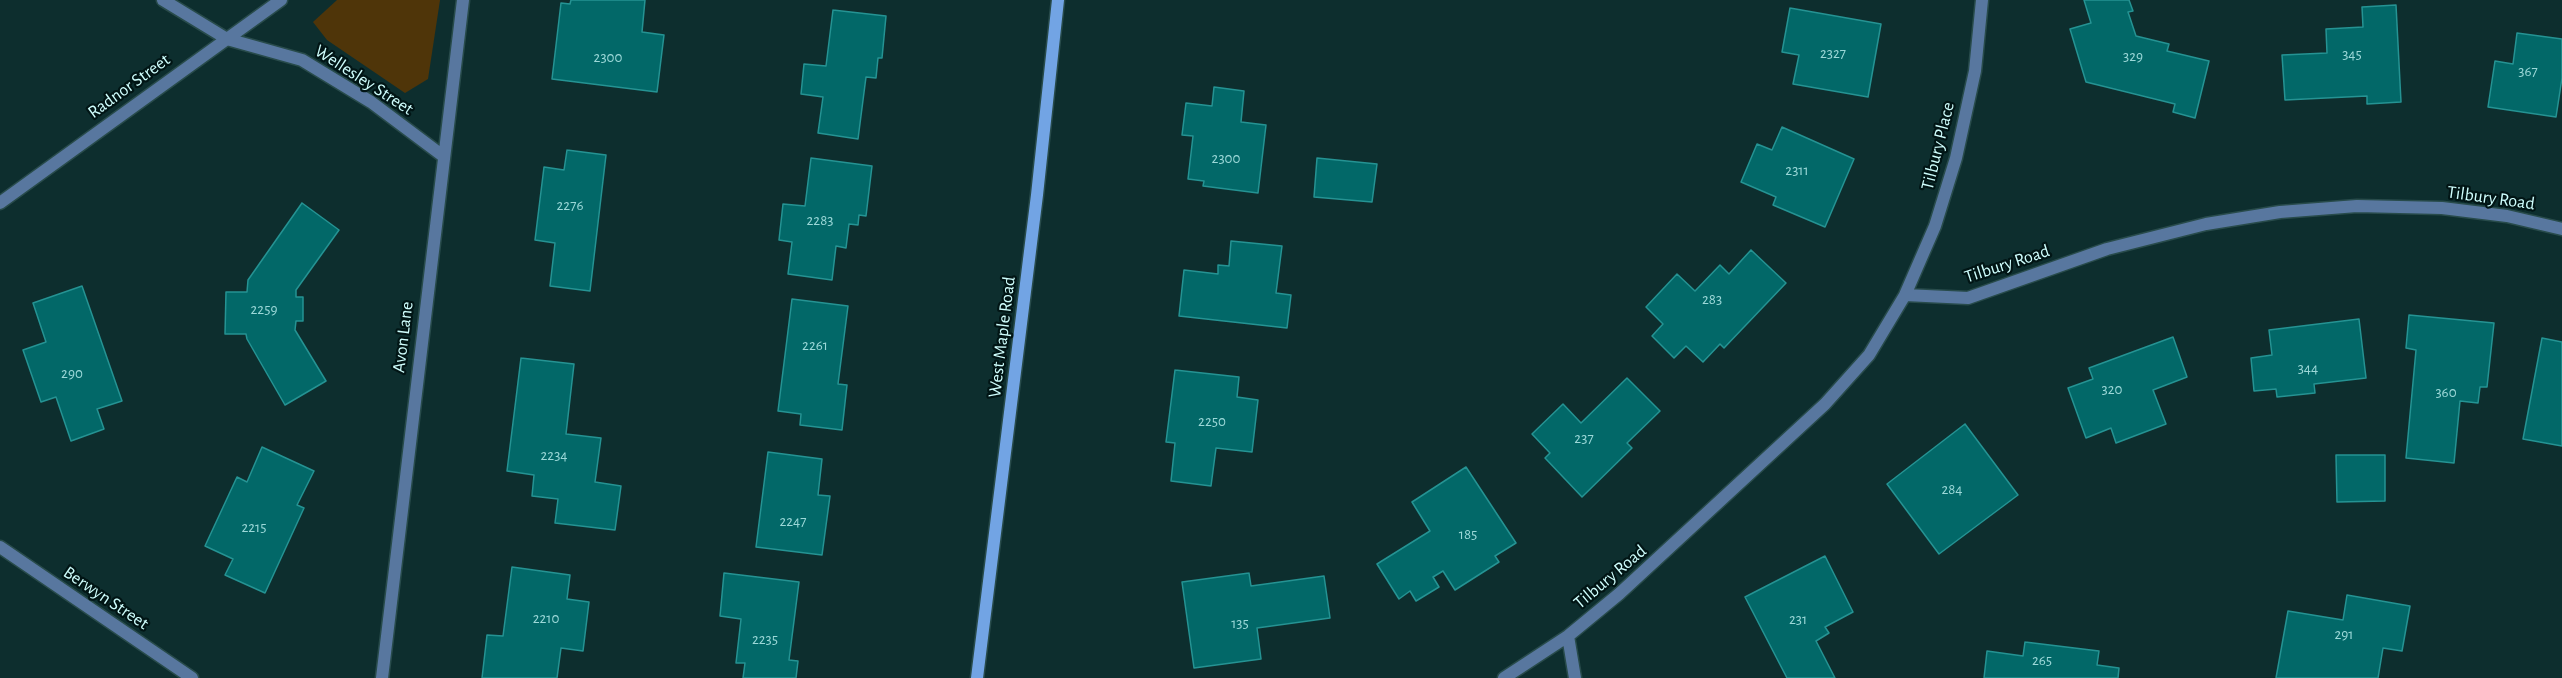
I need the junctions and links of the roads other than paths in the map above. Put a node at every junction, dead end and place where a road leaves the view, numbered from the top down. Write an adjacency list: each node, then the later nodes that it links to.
1 (163, 0): 6 (street, Wellesley Street)
2 (281, 0): 6 (street, Radnor Street)
3 (463, 0): 7 (street, Avon Lane)
4 (1058, 0): 15 (main road, West Maple Road)
5 (1982, 0): 10 (street, Tilbury Place)
6 (226, 39): 7 (street, Wellesley Street); 8 (street, Radnor Street)
7 (443, 156): 14 (street, Avon Lane)
8 (0, 202)
9 (2562, 229): 10 (street, Tilbury Road)
10 (1905, 295): 12 (street, Tilbury Road)
11 (0, 548): 13 (street, Berwyn Street)
12 (1568, 636): 16 (street, Tilbury Road); 17 (street)
13 (192, 678)
14 (382, 678)
15 (977, 678)
16 (1504, 678)
17 (1575, 678)

